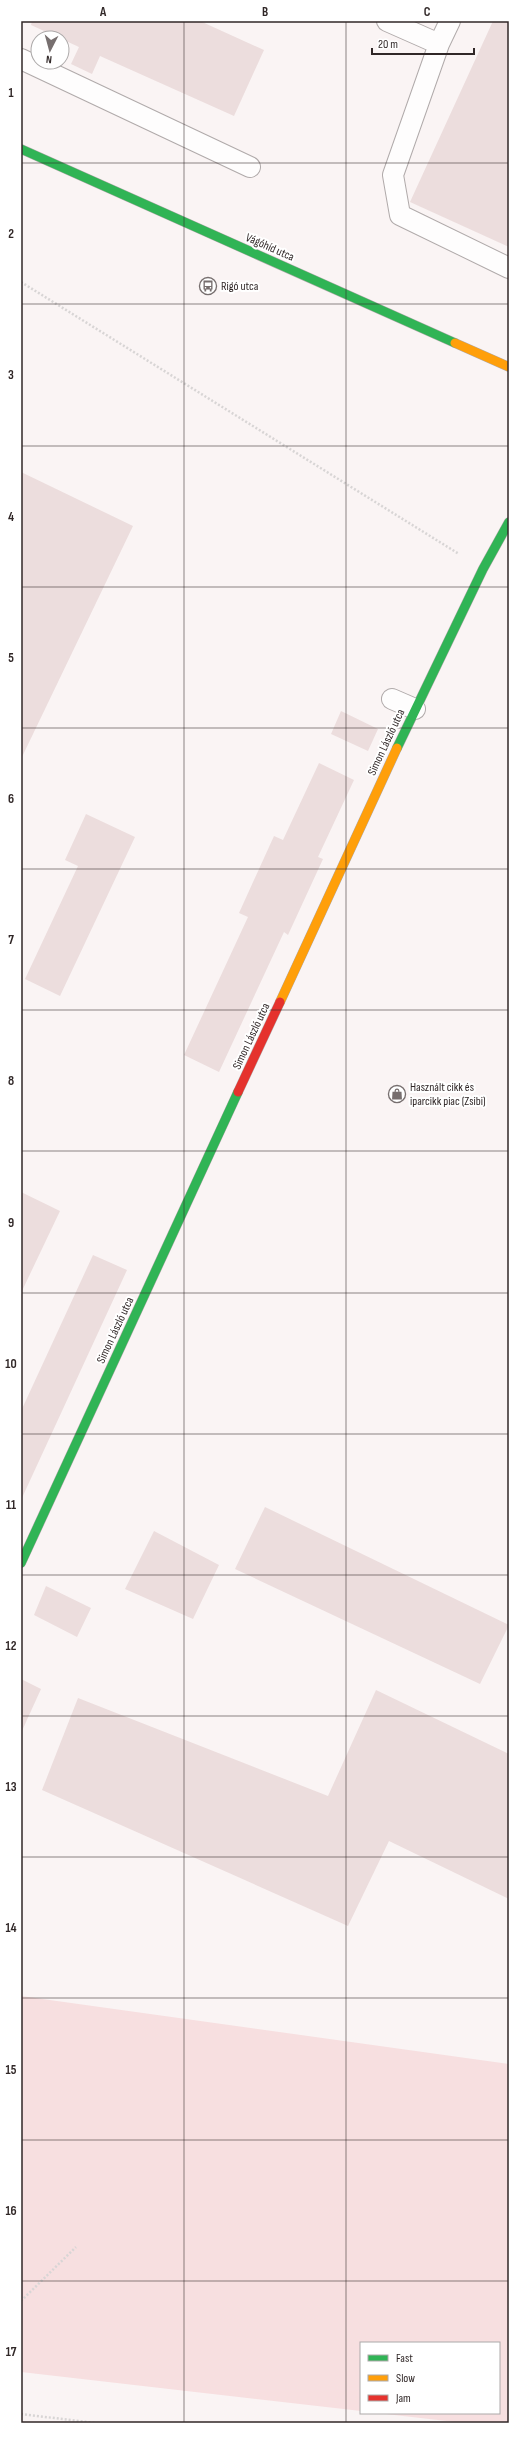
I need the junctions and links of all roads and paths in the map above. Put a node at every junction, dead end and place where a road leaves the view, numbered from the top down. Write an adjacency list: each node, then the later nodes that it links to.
1 (386, 21): 3 (lane)
2 (450, 21): 3 (lane)
3 (439, 44): 7 (lane)
4 (21, 60): 6 (lane)
5 (21, 149): 9 (street, Vágóhíd utca)
6 (250, 167)
7 (509, 268)
8 (21, 282): 11 (path)
9 (509, 367)
10 (509, 522): 11 (street, Simon László utca)
11 (482, 569): 13 (street, Simon László utca)
12 (392, 698): 13 (lane)
13 (415, 709): 14 (street, Simon László utca)
14 (21, 1563)
15 (76, 2247): 16 (path)
16 (21, 2301)
17 (21, 2414): 18 (path)
18 (95, 2423)

